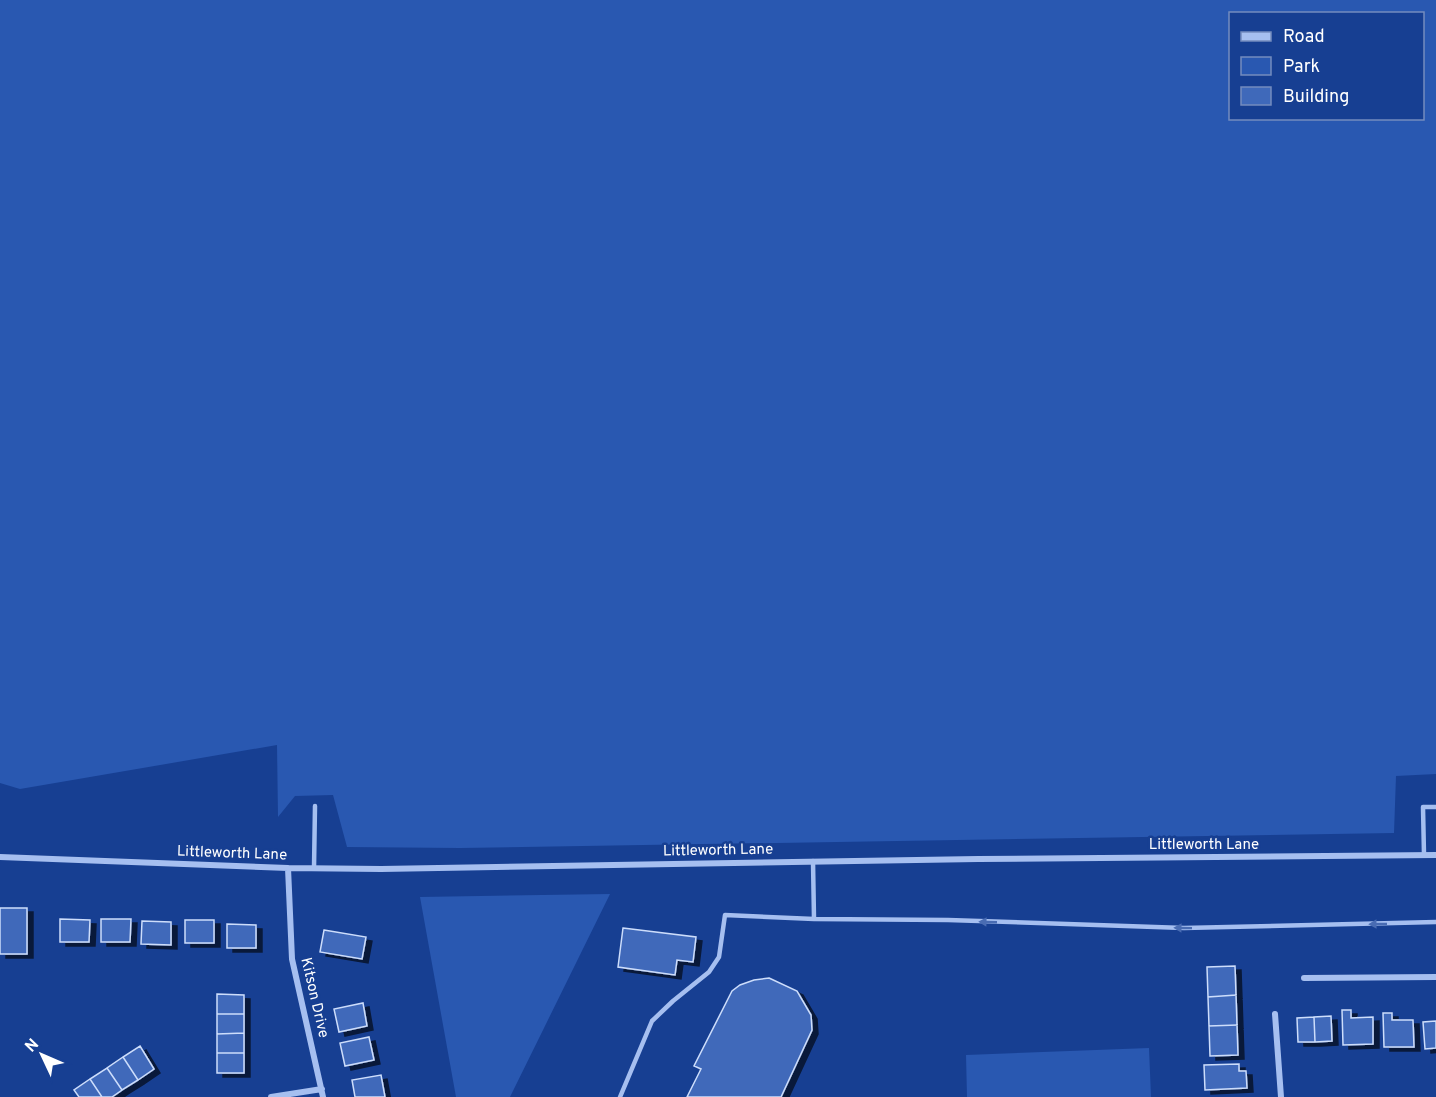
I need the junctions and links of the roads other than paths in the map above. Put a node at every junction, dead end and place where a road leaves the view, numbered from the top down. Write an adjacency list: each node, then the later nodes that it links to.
1 (315, 806): 8 (lane)
2 (1436, 807): 3 (lane)
3 (1424, 855): 4 (street, Littleworth Lane); 6 (street, Littleworth Lane)
4 (1436, 855)
5 (0, 857): 7 (street, Littleworth Lane)
6 (813, 861): 8 (street, Littleworth Lane); 9 (lane)
7 (288, 868): 8 (street, Littleworth Lane); 14 (street, Kitson Drive)
8 (314, 868)
9 (814, 919): 10 (lane, one-way to 9); 17 (lane)
10 (1436, 922)
11 (1436, 977): 12 (street)
12 (1304, 978)
13 (1275, 1014): 18 (street)
14 (322, 1089): 15 (street); 16 (street, Kitson Drive)
15 (271, 1097)
16 (324, 1097)
17 (620, 1097)
18 (1281, 1097)

